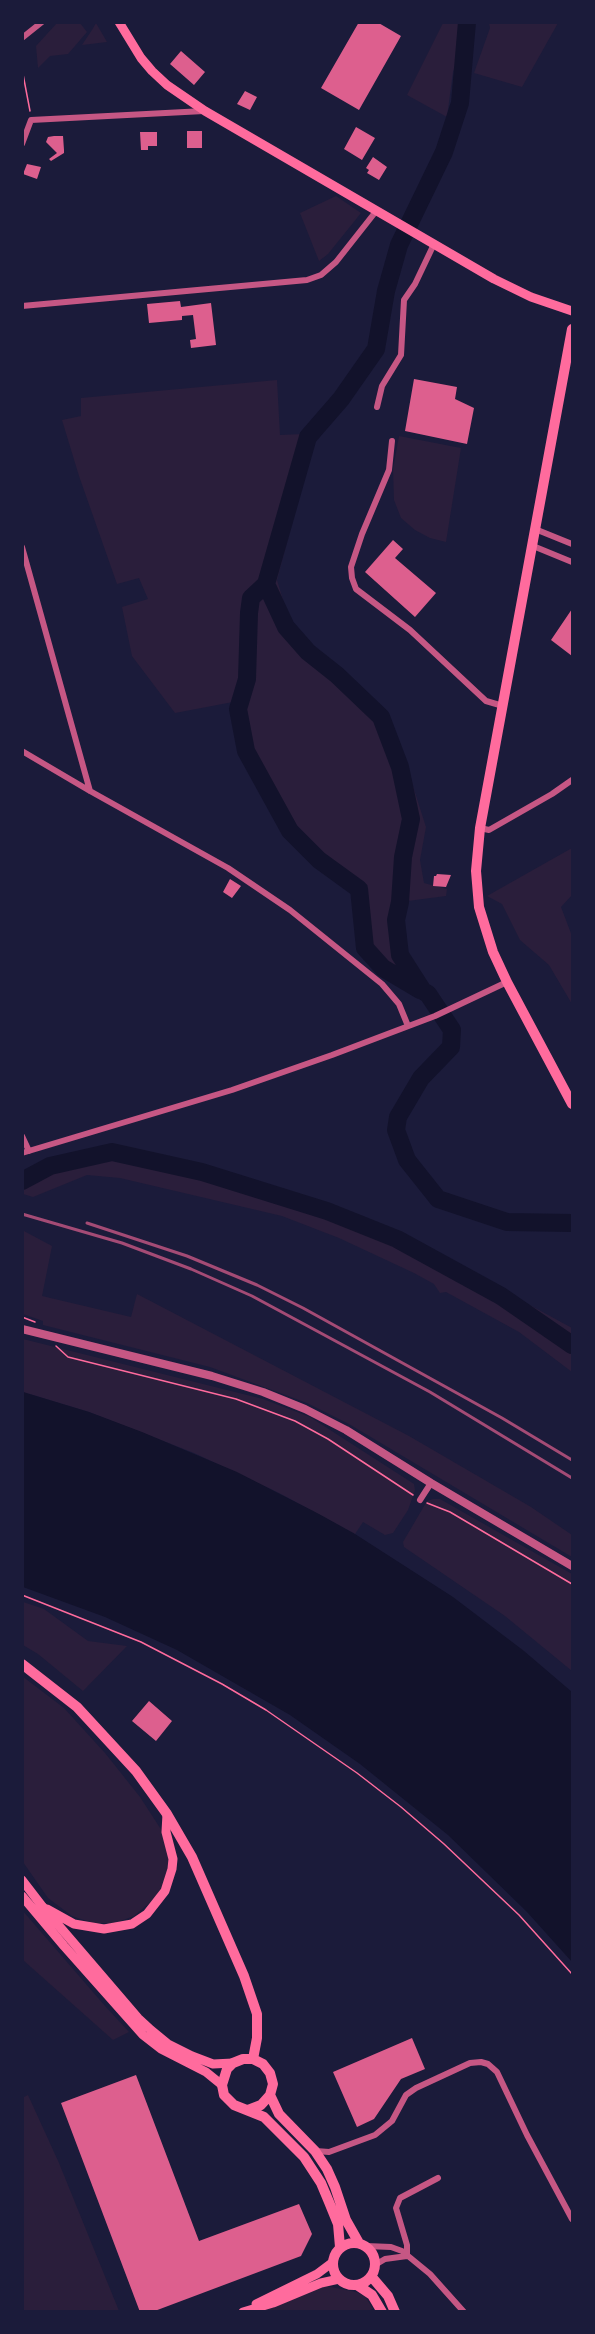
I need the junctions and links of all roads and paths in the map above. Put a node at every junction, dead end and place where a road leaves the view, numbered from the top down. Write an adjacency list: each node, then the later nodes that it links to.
1 (42, 22): 3 (street)
2 (119, 22): 5 (main road)
3 (22, 38)
4 (22, 69): 6 (path)
5 (205, 111): 6 (street); 8 (main road)
6 (31, 120): 7 (street)
7 (22, 144)
8 (376, 210): 9 (main road); 10 (street)
9 (434, 244): 11 (main road); 13 (street)
10 (22, 306)
11 (573, 311)
12 (573, 329): 15 (main road)
13 (377, 407)
14 (393, 441): 20 (street)
15 (536, 529): 16 (street); 17 (main road)
16 (573, 544)
17 (533, 546): 19 (street); 20 (main road)
18 (22, 547): 23 (street)
19 (573, 562)
20 (503, 706): 24 (main road)
21 (22, 751): 23 (street)
22 (573, 780): 24 (street)
23 (90, 791): 26 (street)
24 (480, 828): 25 (main road)
25 (507, 982): 26 (street); 27 (main road)
26 (408, 1026): 29 (street)
27 (573, 1104)
28 (22, 1136): 29 (street)
29 (26, 1152)
30 (22, 1317): 31 (path)
31 (36, 1322)
32 (22, 1329): 34 (street)
33 (51, 1340): 35 (path)
34 (431, 1483): 35 (street); 36 (street)
35 (420, 1500): 37 (path)
36 (573, 1566)
37 (573, 1584)
38 (22, 1595): 44 (path)
39 (22, 1664): 40 (main road)
40 (167, 1814): 43 (main road); 45 (main road)
41 (22, 1880): 43 (main road)
42 (22, 1896): 47 (main road)
43 (42, 1906): 46 (main road)
44 (573, 1974)
45 (253, 2059): 46 (main road); 48 (main road)
46 (233, 2063): 47 (main road)
47 (222, 2085): 49 (main road)
48 (270, 2095): 49 (main road); 50 (main road)
49 (248, 2110): 54 (main road)
50 (315, 2151): 52 (street); 53 (main road)
51 (438, 2178): 55 (street)
52 (573, 2219)
53 (363, 2245): 54 (main road); 55 (street); 57 (main road)
54 (340, 2247): 56 (main road)
55 (408, 2256): 57 (street); 63 (street)
56 (333, 2262): 58 (main road); 60 (main road)
57 (373, 2271): 59 (main road); 62 (main road)
58 (339, 2279): 59 (main road); 60 (main road)
59 (357, 2285): 61 (main road)
60 (245, 2311)
61 (382, 2312)
62 (394, 2312)
63 (464, 2312)

